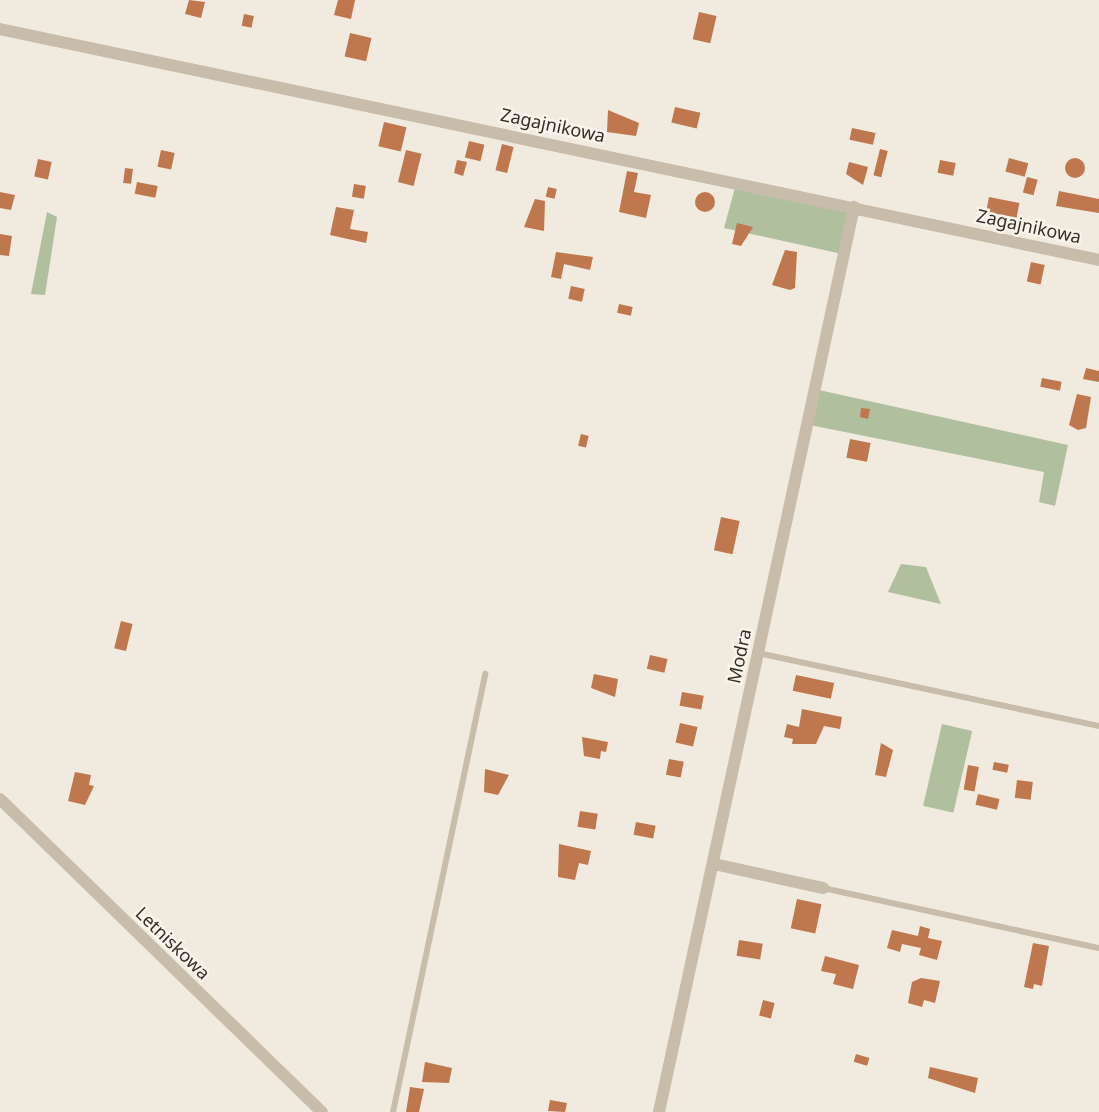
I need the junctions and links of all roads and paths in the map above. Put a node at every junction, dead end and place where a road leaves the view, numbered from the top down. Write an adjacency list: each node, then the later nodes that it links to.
1 (0, 29): 2 (street, Zagajnikowa)
2 (854, 207): 3 (street, Zagajnikowa); 4 (street, Modra)
3 (1099, 260)
4 (758, 653): 6 (lane); 8 (street, Modra)
5 (485, 674): 12 (lane)
6 (1099, 726)
7 (0, 799): 11 (street, Letniskowa)
8 (714, 864): 9 (street); 13 (street, Modra)
9 (822, 888): 10 (lane)
10 (1099, 948)
11 (322, 1112)
12 (393, 1112)
13 (659, 1112)

